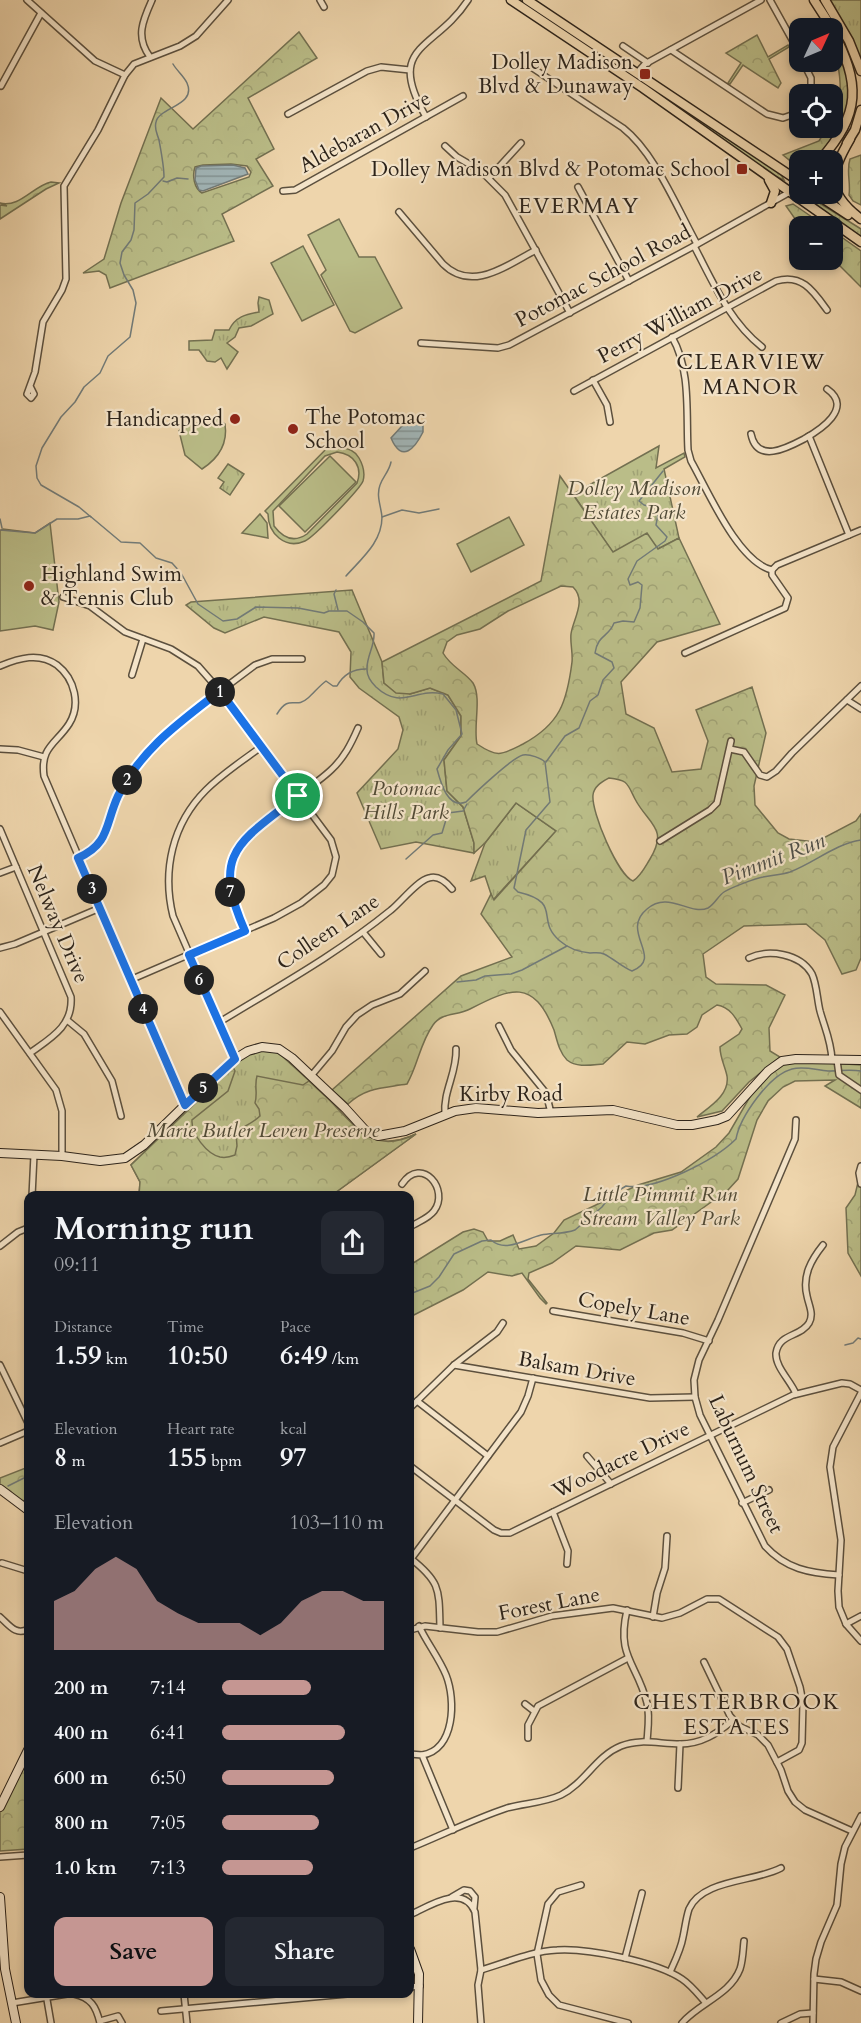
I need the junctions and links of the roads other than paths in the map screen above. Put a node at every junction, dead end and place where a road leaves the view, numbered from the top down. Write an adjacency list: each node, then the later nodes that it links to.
1 (27, 0): 13 (street)
2 (152, 0): 19 (street)
3 (228, 0): 19 (street)
4 (320, 0): 12 (street)
5 (468, 0): 22 (street)
6 (511, 0): 25 (main road)
7 (527, 0): 25 (main road)
8 (761, 0): 17 (street)
9 (770, 0): 15 (street)
10 (814, 0): 14 (main road)
11 (825, 0): 23 (main road)
12 (324, 7)
13 (41, 13): 24 (street); 26 (street)
14 (825, 18)
15 (789, 34)
16 (623, 46): 21 (street)
17 (671, 51): 21 (street); 31 (street)
18 (843, 52): 27 (main road)
19 (150, 57): 24 (street)
20 (522, 61): 51 (street)
21 (648, 63): 25 (street)
22 (410, 70): 30 (street); 32 (street)
23 (861, 71)
24 (125, 75): 61 (street)
25 (634, 77): 38 (main road); 39 (main road)
26 (1, 86)
27 (858, 91): 36 (main road)
28 (463, 96): 32 (street, Aldebaran Drive)
29 (861, 110): 33 (main road)
30 (288, 114)
31 (789, 116)
32 (426, 117): 42 (street, Aldebaran Drive)
33 (850, 138): 37 (main road); 49 (main road)
34 (521, 143): 40 (street)
35 (445, 146): 40 (street)
36 (830, 150)
37 (839, 150)
38 (761, 171): 43 (main road); 45 (main road)
39 (789, 176)
40 (489, 178): 52 (street)
41 (578, 187): 53 (street)
42 (282, 191)
43 (789, 191)
44 (789, 193): 45 (street, Potomac School Road)
45 (771, 202): 51 (street, Potomac School Road)
46 (807, 204): 50 (main road)
47 (833, 204): 49 (main road)
48 (399, 212): 52 (street)
49 (861, 221)
50 (861, 242)
51 (695, 245): 53 (street, Potomac School Road); 54 (street)
52 (536, 250): 56 (street)
53 (629, 281): 56 (street, Potomac School Road)
54 (727, 308): 55 (street, Perry William Drive); 57 (street, Perry William Drive); 59 (street)
55 (827, 310)
56 (570, 313): 58 (street, Potomac School Road)
57 (672, 337): 60 (street, Perry William Drive); 69 (street)
58 (421, 343)
59 (762, 347)
60 (593, 380): 63 (street, Perry William Drive); 64 (street)
61 (30, 386)
62 (827, 388): 66 (street)
63 (574, 391)
64 (610, 423)
65 (751, 434): 66 (street)
66 (809, 436): 68 (street)
67 (861, 531): 68 (street)
68 (849, 535): 69 (street)
69 (772, 570): 72 (street)
70 (63, 597): 71 (street)
71 (143, 639): 75 (street); 77 (street)
72 (685, 653)
73 (302, 659): 77 (street)
74 (0, 666): 85 (street)
75 (132, 675)
76 (861, 686): 78 (street)
77 (220, 691): 82 (street); 89 (street)
78 (847, 700): 79 (street); 84 (street)
79 (861, 709)
80 (358, 728): 86 (street)
81 (731, 741): 84 (street)
82 (261, 747): 86 (street); 99 (street)
83 (0, 749): 85 (street)
84 (730, 749): 88 (street)
85 (44, 757): 89 (street)
86 (298, 796): 94 (street); 94 (street)
87 (0, 829): 90 (street, Nelway Drive)
88 (660, 841)
89 (78, 858): 93 (street)
90 (16, 867): 91 (street); 95 (street, Nelway Drive)
91 (0, 873)
92 (452, 890): 96 (street, Colleen Lane)
93 (100, 908): 95 (street); 102 (street)
94 (245, 931): 99 (street)
95 (44, 932): 97 (street); 104 (street, Nelway Drive)
96 (363, 932): 98 (street); 105 (street, Colleen Lane)
97 (0, 948)
98 (381, 954)
99 (189, 955): 102 (street); 105 (street)
100 (749, 958): 111 (street)
101 (425, 971): 112 (street)
102 (130, 980): 114 (street)
103 (0, 1012): 108 (street)
104 (67, 1020): 108 (street); 117 (street)
105 (218, 1023): 109 (street)
106 (499, 1026): 115 (street)
107 (456, 1049): 116 (street)
108 (30, 1053): 121 (street)
109 (235, 1059): 112 (main road, Kirby Road); 114 (main road, Kirby Road)
110 (861, 1060): 111 (main road, Kirby Road)
111 (836, 1061): 113 (street); 115 (main road, Kirby Road)
112 (310, 1076): 116 (main road, Kirby Road)
113 (861, 1090)
114 (185, 1105): 121 (main road, Kirby Road)
115 (551, 1113): 116 (main road, Kirby Road)
116 (446, 1114)
117 (121, 1116)
118 (796, 1120): 132 (street, Laburnum Street)
119 (0, 1153): 120 (main road, Kirby Road)
120 (34, 1155): 121 (main road, Kirby Road); 125 (street)
121 (62, 1155)
122 (861, 1166): 124 (street)
123 (402, 1184): 126 (street)
124 (861, 1184)
125 (32, 1191)
126 (414, 1225)
127 (24, 1230): 129 (street)
128 (823, 1245): 137 (street)
129 (0, 1246)
130 (553, 1311): 132 (street, Copely Lane)
131 (502, 1323): 134 (street)
132 (709, 1341): 138 (street, Laburnum Street)
133 (0, 1365): 141 (street)
134 (454, 1365): 135 (street, Balsam Drive); 139 (street)
135 (533, 1378): 138 (street, Balsam Drive); 145 (street)
136 (861, 1392): 137 (street, Woodacre Drive); 161 (street)
137 (796, 1394): 143 (street, Woodacre Drive)
138 (695, 1396): 143 (street, Laburnum Street)
139 (417, 1401): 140 (street); 145 (street)
140 (414, 1404)
141 (24, 1415)
142 (24, 1433): 144 (street)
143 (709, 1436): 148 (street, Woodacre Drive); 152 (street, Laburnum Street)
144 (0, 1443)
145 (488, 1456): 151 (street)
146 (587, 1456): 148 (street)
147 (414, 1469): 151 (street, Woodacre Drive)
148 (611, 1484): 154 (street, Woodacre Drive)
149 (0, 1489): 153 (main road)
150 (769, 1490): 152 (street)
151 (455, 1501): 154 (street, Woodacre Drive); 156 (street)
152 (742, 1503): 161 (street, Laburnum Street)
153 (24, 1507)
154 (553, 1512): 159 (street)
155 (666, 1536): 165 (street)
156 (414, 1554)
157 (414, 1562): 169 (street)
158 (2, 1563): 160 (street)
159 (567, 1564)
160 (24, 1570)
161 (839, 1575): 166 (street)
162 (627, 1610): 165 (street, Forest Lane); 169 (street, Forest Lane); 172 (street)
163 (861, 1616): 166 (street)
164 (0, 1617): 170 (street)
165 (653, 1617): 183 (street, Forest Lane)
166 (846, 1624): 171 (street)
167 (419, 1626): 168 (street, Forest Lane); 169 (street, Forest Lane); 181 (street)
168 (414, 1628)
169 (440, 1628)
170 (24, 1631)
171 (861, 1641)
172 (628, 1658): 175 (street); 178 (street)
173 (704, 1662): 176 (street)
174 (525, 1704): 175 (street)
175 (534, 1711): 177 (street)
176 (733, 1720): 179 (street); 183 (street)
177 (528, 1738)
178 (647, 1741): 179 (street); 187 (street)
179 (680, 1744): 184 (street)
180 (414, 1754): 181 (street)
181 (422, 1755): 187 (street)
182 (24, 1758): 185 (main road)
183 (777, 1762): 188 (street)
184 (678, 1788)
185 (0, 1805)
186 (861, 1816): 188 (street)
187 (453, 1830): 189 (street)
188 (852, 1831): 206 (street)
189 (414, 1846)
190 (24, 1855): 191 (street)
191 (0, 1857)
192 (781, 1868): 205 (street)
193 (580, 1885): 200 (street)
194 (642, 1893): 201 (street)
195 (0, 1897): 203 (main road)
196 (448, 1898): 197 (street); 197 (street); 198 (street)
197 (474, 1909): 204 (street)
198 (414, 1913)
199 (744, 1941): 215 (street)
200 (537, 1954): 201 (street); 204 (street); 227 (street)
201 (626, 1959): 205 (street)
202 (414, 1960): 207 (main road)
203 (2, 1969): 216 (main road)
204 (481, 1971): 226 (street)
205 (670, 1972): 215 (street)
206 (813, 1979): 209 (street); 219 (street)
207 (420, 1986): 208 (street); 225 (main road)
208 (414, 1987)
209 (861, 1991)
210 (33, 1998): 216 (street)
211 (47, 1998): 222 (street)
212 (89, 1998): 220 (street)
213 (184, 1998): 217 (street)
214 (306, 1998): 217 (street)
215 (705, 2002): 228 (street)
216 (12, 2003): 221 (main road)
217 (186, 2010): 218 (street); 224 (street)
218 (161, 2011)
219 (813, 2013): 229 (street); 230 (street)
220 (100, 2022): 223 (street)
221 (16, 2023)
222 (51, 2023)
223 (122, 2023)
224 (187, 2023)
225 (418, 2023)
226 (482, 2023)
227 (628, 2023)
228 (682, 2023)
229 (781, 2023)
230 (813, 2023)

